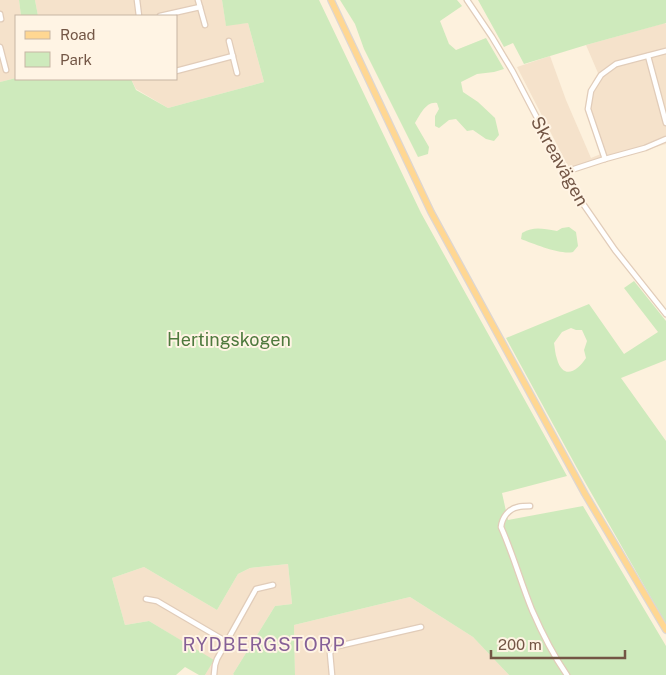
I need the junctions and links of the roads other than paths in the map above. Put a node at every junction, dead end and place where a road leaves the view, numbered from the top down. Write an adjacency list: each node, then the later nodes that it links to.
1 (137, 0): 6 (street)
2 (198, 0): 5 (street)
3 (331, 0): 27 (main road)
4 (467, 0): 21 (street, Skreavägen)
5 (200, 7): 7 (street); 8 (street)
6 (139, 15)
7 (164, 15)
8 (204, 25)
9 (229, 41): 12 (street)
10 (0, 47): 14 (street)
11 (666, 51): 13 (street)
12 (233, 56): 16 (street); 17 (street)
13 (648, 56): 18 (street); 20 (street)
14 (1, 58): 15 (street)
15 (6, 70)
16 (178, 70)
17 (237, 73)
18 (666, 123)
19 (666, 140): 20 (street)
20 (605, 158): 21 (street)
21 (565, 172): 22 (street, Skreavägen)
22 (666, 314)
23 (530, 506): 31 (street)
24 (273, 586): 28 (street)
25 (146, 599): 28 (street)
26 (421, 627): 30 (street)
27 (666, 630)
28 (227, 642): 29 (street)
29 (214, 675)
30 (332, 675)
31 (567, 675)

